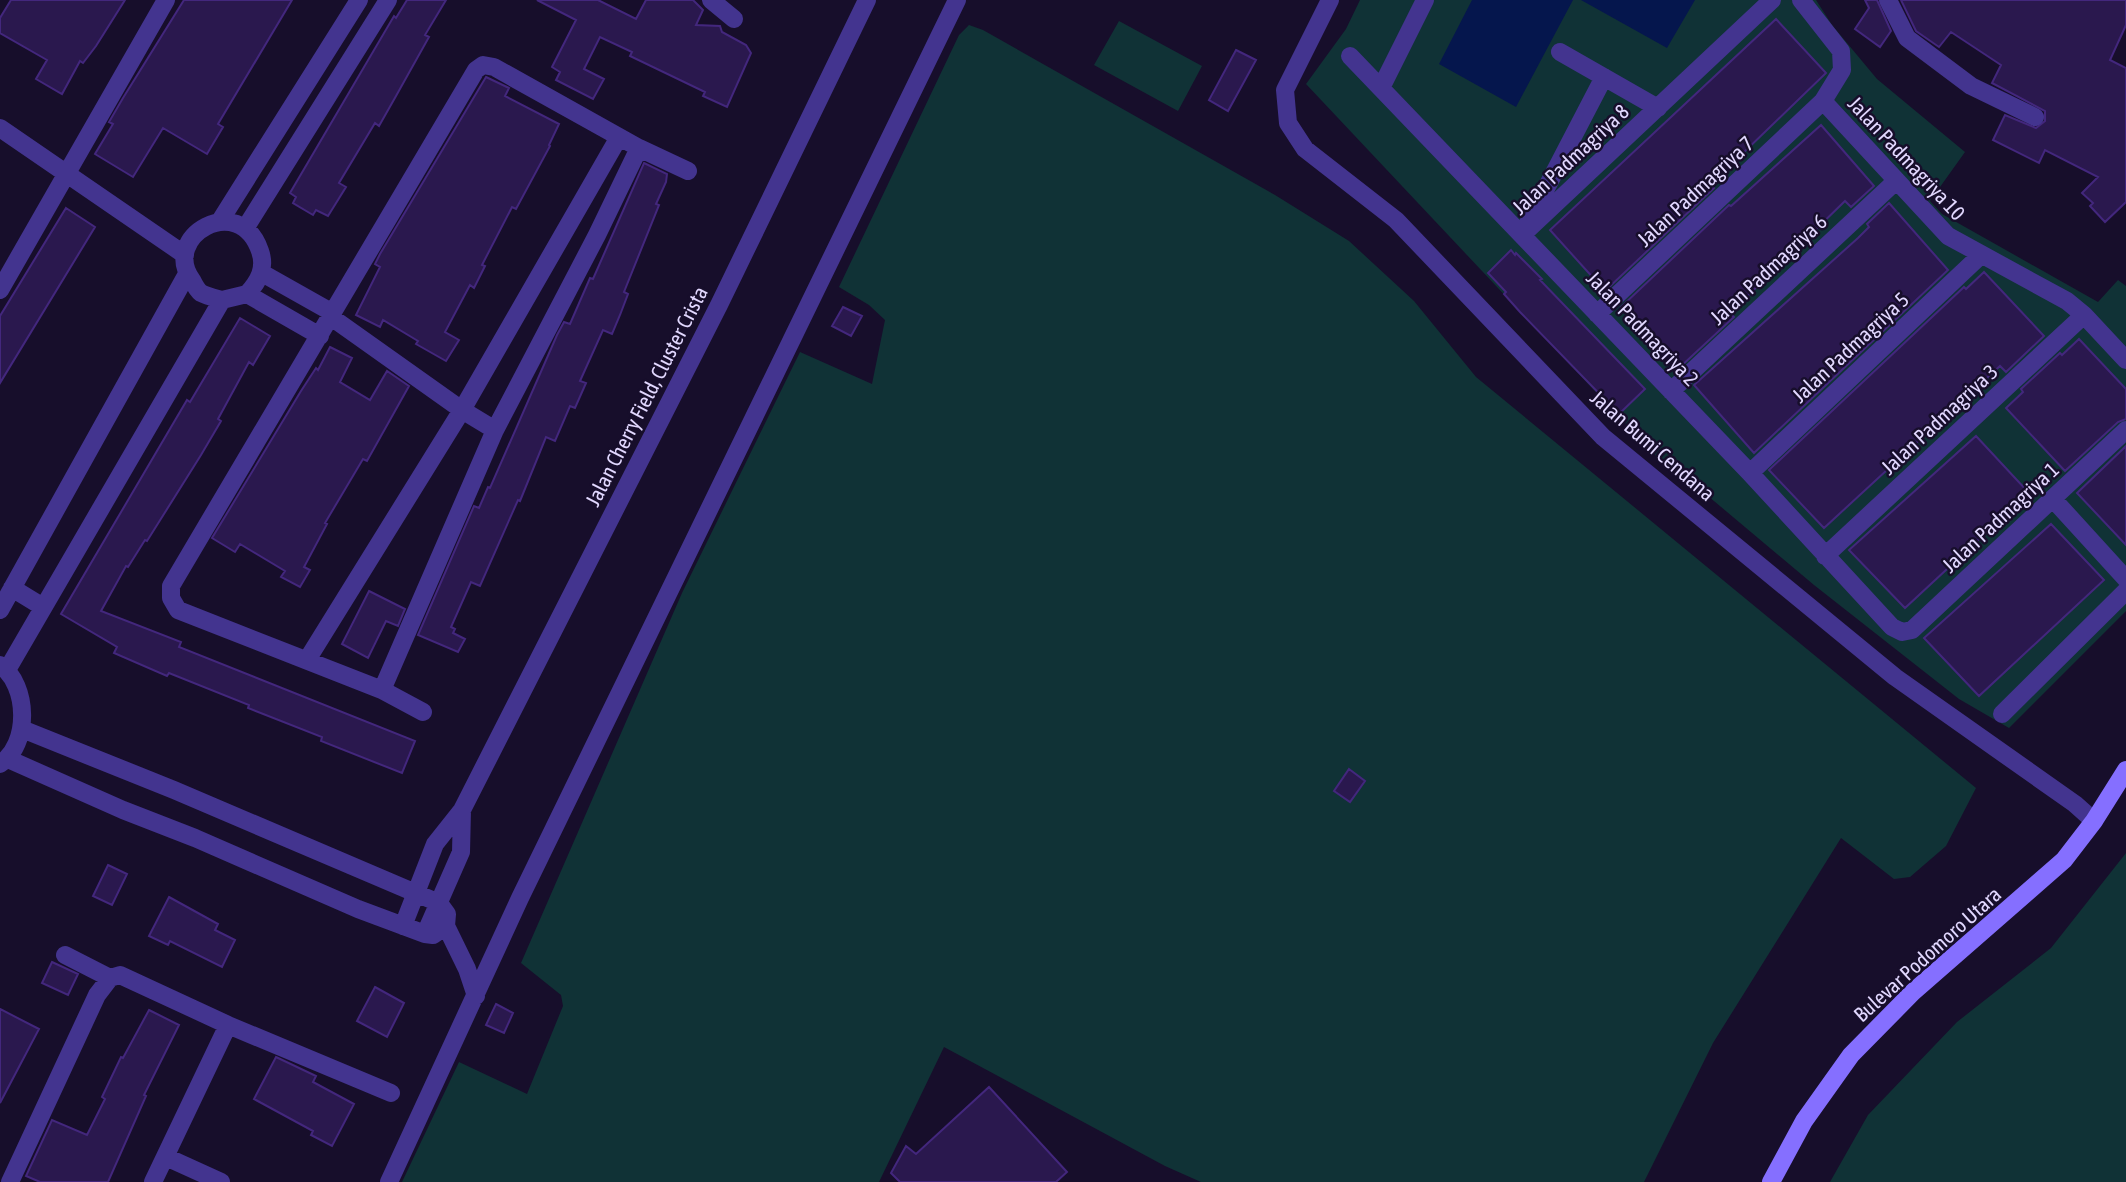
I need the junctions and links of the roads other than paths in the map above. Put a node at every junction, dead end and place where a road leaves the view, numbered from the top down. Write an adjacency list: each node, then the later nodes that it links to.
1 (166, 0): 24 (street)
2 (359, 0): 26 (street)
3 (388, 0): 27 (street)
4 (711, 0): 12 (street)
5 (867, 0): 62 (street, Jalan Cherry Field, Cluster Crista)
6 (957, 0): 71 (street)
7 (1330, 0): 63 (street, Jalan Bumi Cendana)
8 (1424, 0): 16 (street)
9 (1772, 0): 18 (street, Jalan Padmagriya 8)
10 (1801, 0): 17 (street, Jalan Padmagriya 10)
11 (1888, 0): 19 (street)
12 (734, 19)
13 (1560, 52): 15 (street, Jalan Padmagriya 8)
14 (1349, 56): 16 (street, Jalan Padmagriya 2)
15 (1604, 77): 18 (street, Jalan Padmagriya 8); 28 (street, Jalan Padmagriya 8)
16 (1381, 88): 28 (street, Jalan Padmagriya 2)
17 (1823, 101): 25 (street, Jalan Padmagriya 10); 36 (street, Jalan Padmagriya 7)
18 (1658, 108): 28 (street, Jalan Padmagriya 8)
19 (2035, 117)
20 (0, 128): 24 (street)
21 (619, 137): 22 (street); 37 (street); 42 (street)
22 (639, 148): 23 (street); 43 (street)
23 (688, 171)
24 (66, 172): 29 (street); 33 (street)
25 (1896, 181): 30 (street, Jalan Padmagriya 10); 41 (street, Jalan Padmagriya 6)
26 (220, 221): 27 (street); 29 (street)
27 (246, 227): 31 (street)
28 (1522, 236): 36 (street, Jalan Padmagriya 2)
29 (185, 255): 32 (street)
30 (1981, 255): 38 (street, Jalan Padmagriya 10); 45 (street, Jalan Padmagriya 5)
31 (262, 273): 34 (street); 37 (street)
32 (187, 274): 35 (street); 49 (street)
33 (0, 290)
34 (247, 294): 35 (street); 39 (street)
35 (222, 300): 51 (street)
36 (1597, 314): 41 (street, Jalan Padmagriya 2)
37 (332, 315): 39 (street); 42 (street)
38 (2084, 315): 40 (street, Jalan Padmagriya 10); 47 (street, Jalan Padmagriya 3)
39 (320, 336): 54 (street)
40 (2126, 360)
41 (1671, 391): 45 (street, Jalan Padmagriya 2)
42 (462, 410): 43 (street); 54 (street)
43 (495, 430): 56 (street)
44 (2126, 430): 46 (street, Jalan Padmagriya 1)
45 (1750, 473): 47 (street, Jalan Padmagriya 2)
46 (2053, 499): 48 (street); 53 (street, Jalan Padmagriya 1)
47 (1825, 556): 53 (street, Jalan Padmagriya 2)
48 (2126, 579)
49 (12, 588): 51 (street); 52 (street)
50 (2126, 591): 58 (street)
51 (43, 607): 55 (street)
52 (0, 610)
53 (1902, 632)
54 (307, 660): 56 (street)
55 (3, 667): 59 (street)
56 (382, 690): 57 (street)
57 (423, 712)
58 (2002, 714)
59 (22, 729): 60 (street); 64 (street)
60 (4, 761): 66 (street)
61 (2126, 770): 63 (street, Bulevar Podomoro Utara)
62 (462, 810): 64 (street); 65 (street)
63 (2094, 821): 79 (street, Bulevar Podomoro Utara)
64 (416, 893): 65 (street); 66 (street)
65 (439, 902): 67 (street); 68 (street)
66 (403, 926): 68 (street)
67 (446, 926): 68 (street); 71 (street)
68 (425, 934)
69 (65, 955): 70 (street)
70 (110, 978): 72 (street); 75 (street)
71 (476, 996): 78 (street)
72 (228, 1025): 73 (street); 74 (street)
73 (391, 1093)
74 (166, 1157): 76 (street); 77 (street)
75 (10, 1182)
76 (153, 1182)
77 (221, 1182)
78 (389, 1182)
79 (1772, 1182)

